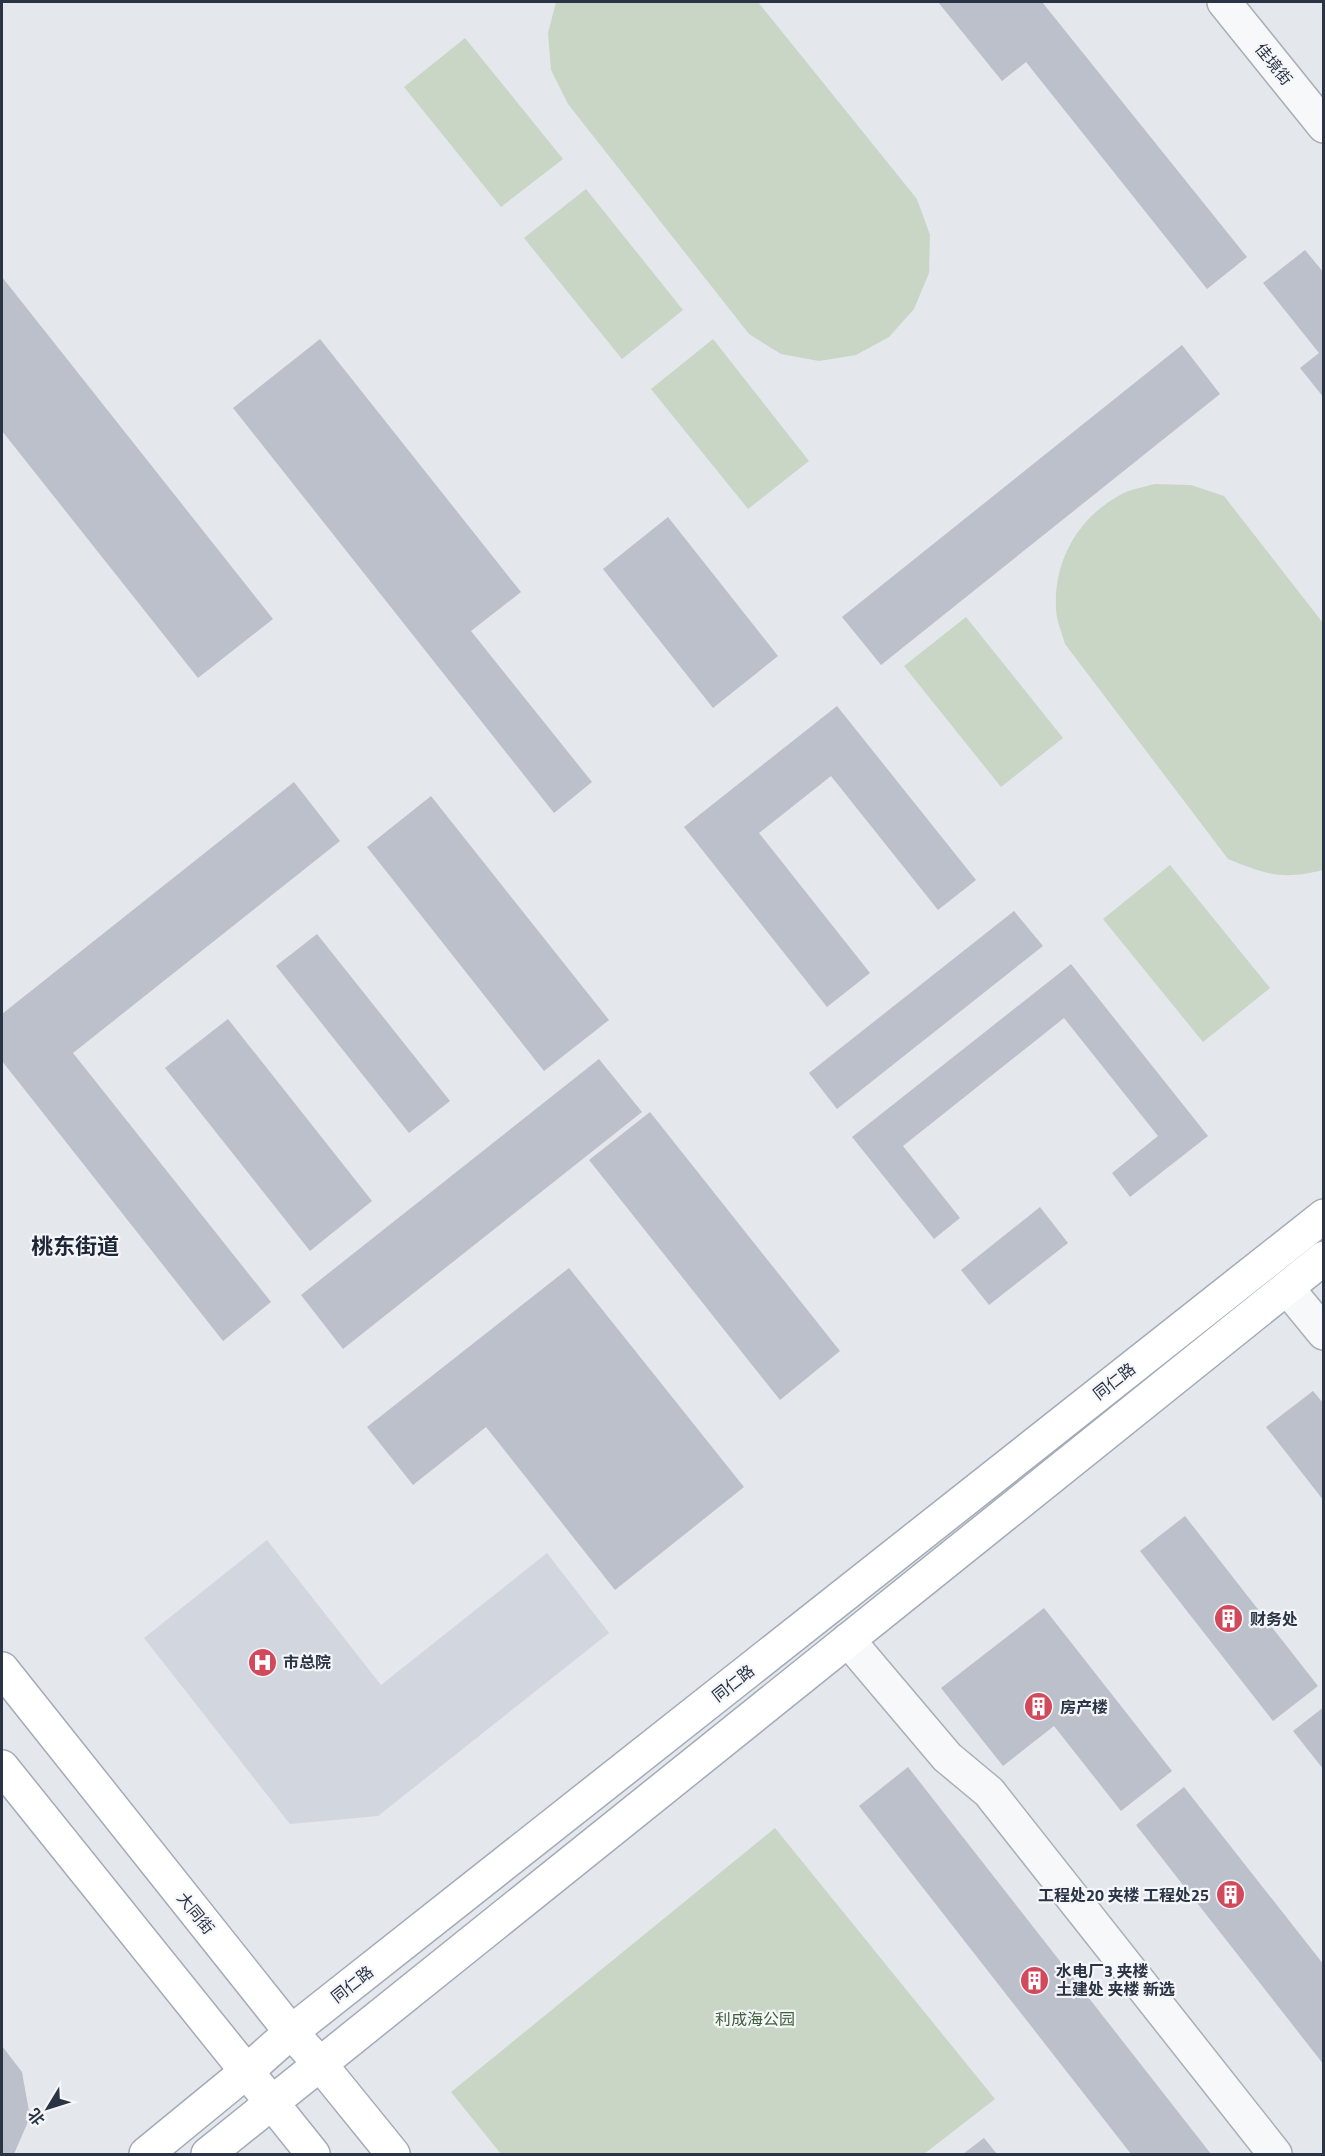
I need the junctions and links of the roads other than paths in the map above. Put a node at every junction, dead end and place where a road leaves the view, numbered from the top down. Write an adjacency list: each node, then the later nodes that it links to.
1 (1224, 2): 2 (street, 佳境街)
2 (1323, 126)
3 (1323, 1216): 10 (main road, 同仁路)
4 (1323, 1258): 5 (main road)
5 (1287, 1288): 6 (street); 7 (main road)
6 (1323, 1334)
7 (848, 1640): 11 (main road); 18 (street)
8 (2, 1669): 10 (main road, 大同街)
9 (2, 1767): 12 (main road)
10 (291, 2032): 11 (main road, 大同街); 12 (main road, 同仁路)
11 (320, 2064): 13 (main road); 17 (main road, 大同街)
12 (246, 2072): 13 (main road); 14 (main road, 同仁路)
13 (272, 2103): 15 (main road); 16 (main road)
14 (146, 2154)
15 (208, 2154)
16 (313, 2154)
17 (393, 2154)
18 (1275, 2154)

